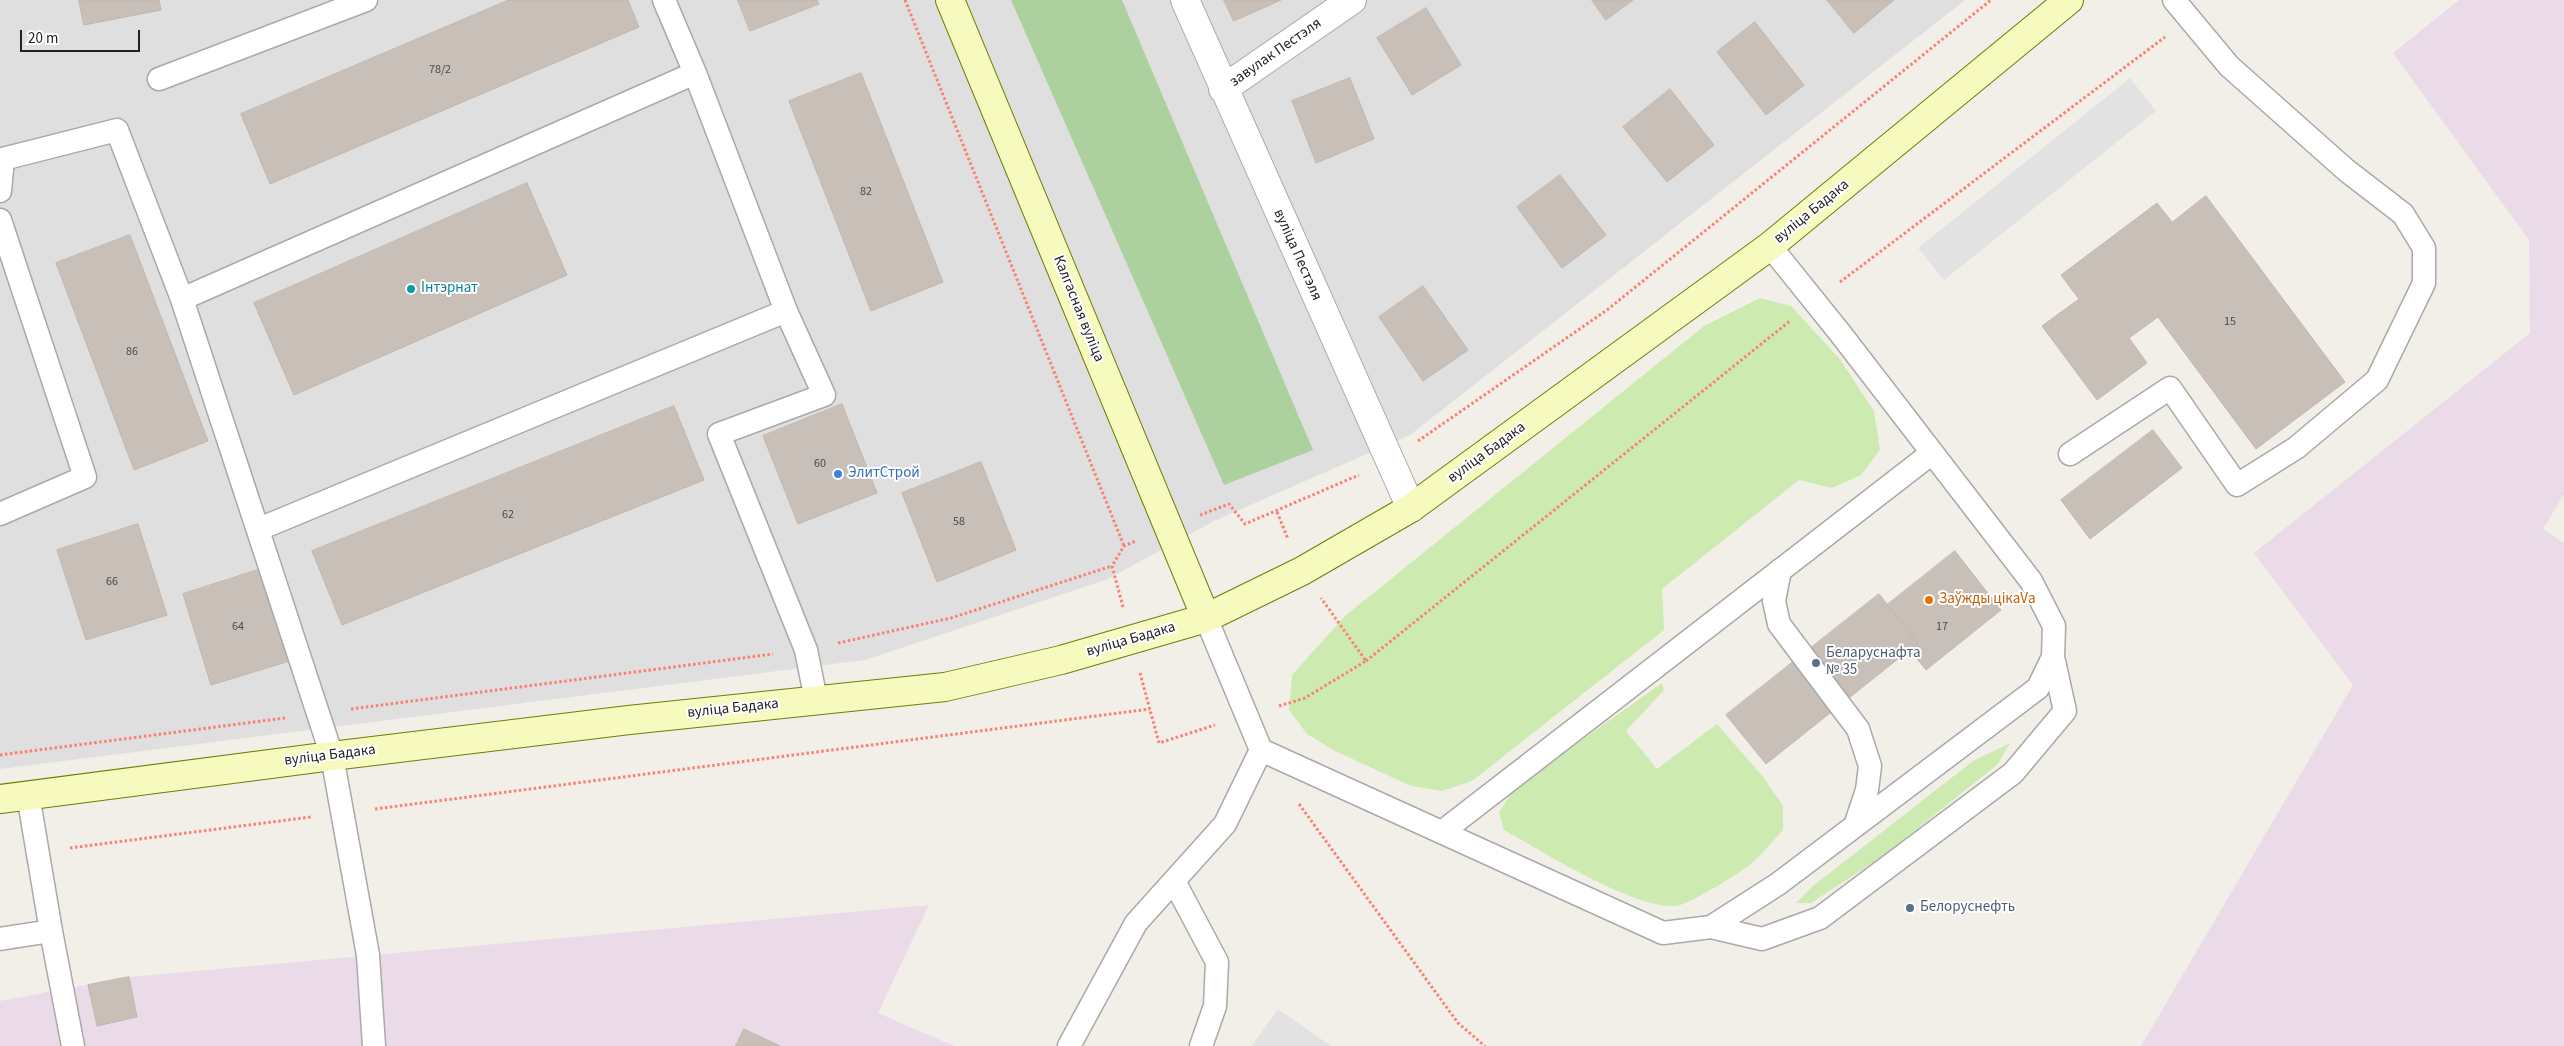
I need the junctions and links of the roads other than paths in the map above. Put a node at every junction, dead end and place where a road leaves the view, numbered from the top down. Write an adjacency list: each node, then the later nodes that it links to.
1 (366, 0): 9 (lane)
2 (664, 0): 8 (lane)
3 (950, 0): 22 (main road, Калгасная вуліца)
4 (1185, 0): 10 (street, вуліца Пестэля)
5 (1352, 0): 10 (street, завулак Пестэля)
6 (2069, 0): 13 (main road, вуліца Бадака)
7 (2174, 0): 17 (lane)
8 (696, 73): 14 (lane); 15 (lane)
9 (159, 79)
10 (1224, 89): 18 (street, вуліца Пестэля)
11 (0, 191): 14 (lane)
12 (0, 220): 19 (lane)
13 (1770, 246): 16 (lane); 18 (main road, вуліца Бадака)
14 (182, 299): 20 (lane)
15 (786, 311): 20 (lane); 24 (lane)
16 (1932, 453): 21 (lane); 23 (lane)
17 (2070, 454)
18 (1411, 508): 22 (main road, вуліца Бадака)
19 (0, 514)
20 (259, 529): 26 (lane)
21 (1780, 570): 29 (lane); 30 (lane)
22 (1206, 618): 24 (main road, вуліца Бадака); 25 (lane)
23 (2053, 658): 29 (lane); 32 (lane)
24 (816, 700): 26 (main road, вуліца Бадака)
25 (1261, 750): 30 (lane); 31 (lane)
26 (332, 756): 27 (main road, вуліца Бадака); 36 (lane)
27 (28, 795): 28 (main road, вуліца Бадака); 33 (lane)
28 (0, 799)
29 (1855, 826): 32 (lane)
30 (1442, 832): 32 (lane)
31 (1174, 881): 37 (lane); 38 (lane)
32 (1711, 926)
33 (51, 931): 34 (lane); 35 (lane)
34 (0, 939)
35 (73, 1046)
36 (374, 1046)
37 (1069, 1046)
38 (1201, 1046)

